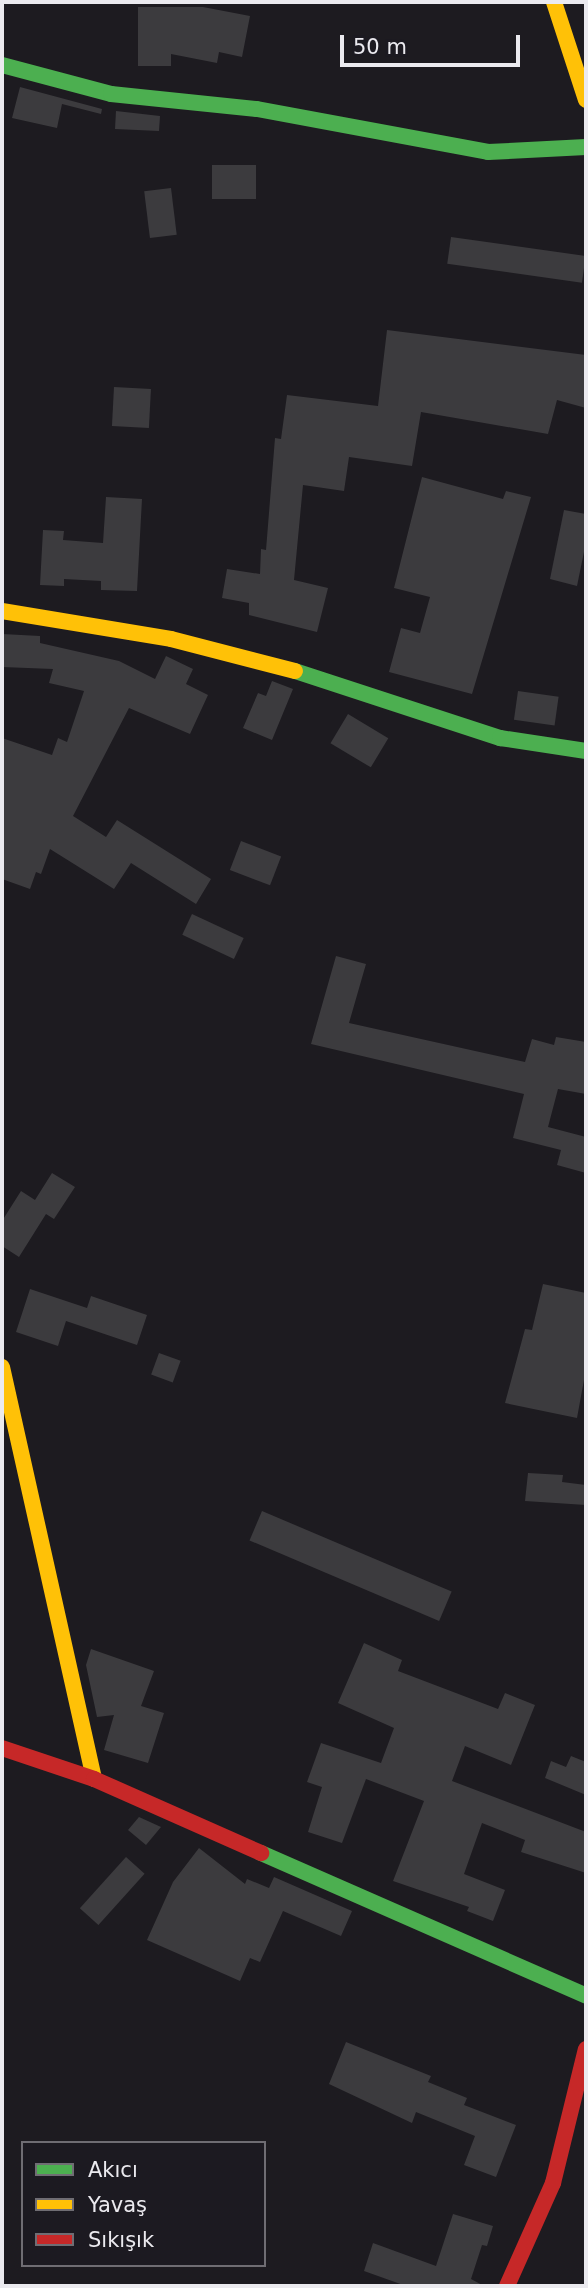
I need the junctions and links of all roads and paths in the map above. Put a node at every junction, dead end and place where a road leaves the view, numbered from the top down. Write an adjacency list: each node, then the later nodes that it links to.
1 (554, 2): 3 (street)
2 (2, 65): 4 (street)
3 (586, 100)
4 (586, 147)
5 (2, 611): 6 (street)
6 (586, 751)
7 (2, 1367): 9 (street)
8 (2, 1748): 9 (street)
9 (94, 1779): 10 (street)
10 (586, 1996)
11 (586, 2049): 12 (street)
12 (507, 2286)

